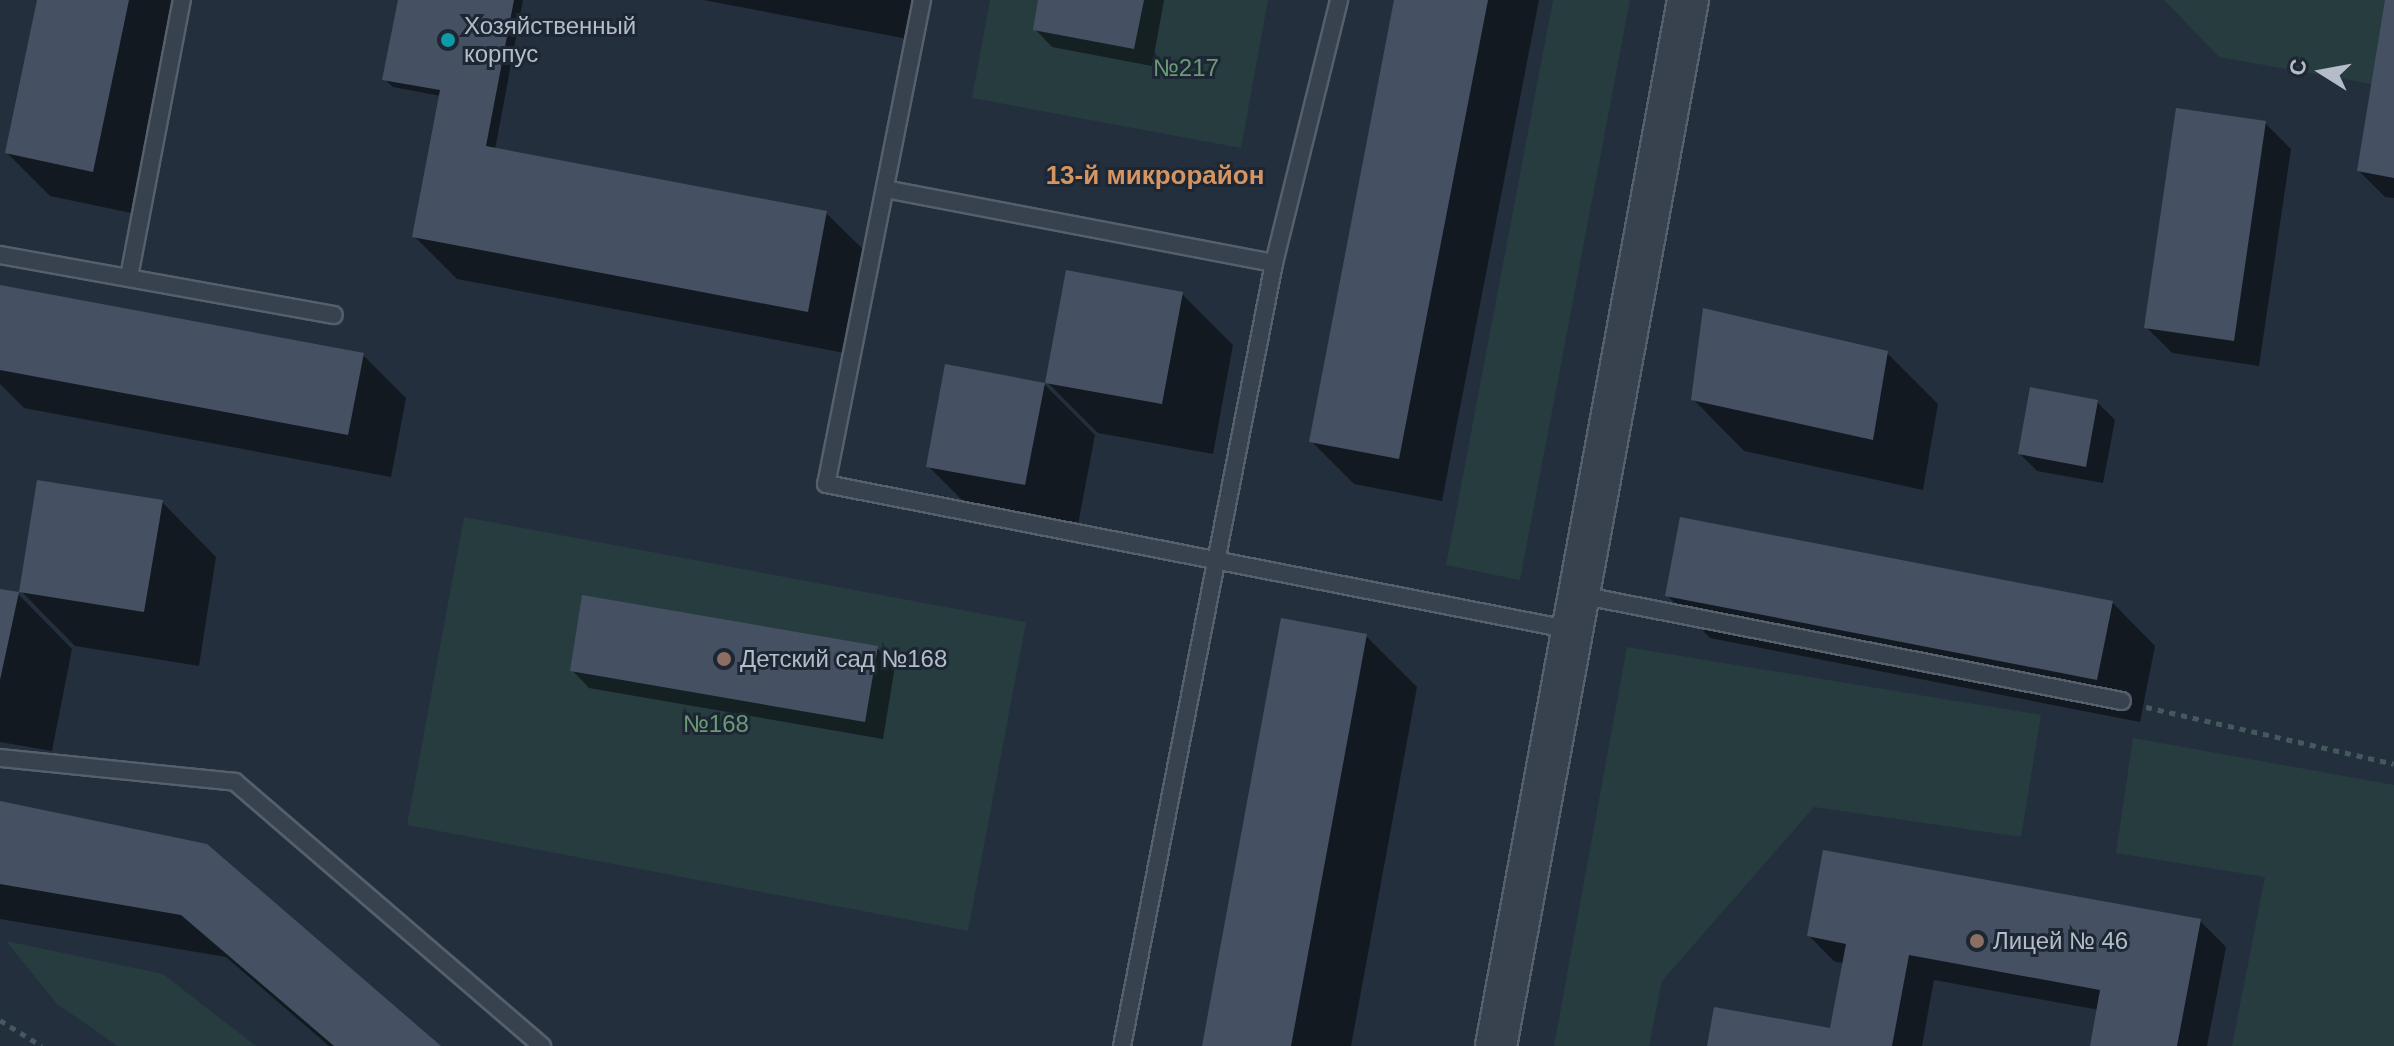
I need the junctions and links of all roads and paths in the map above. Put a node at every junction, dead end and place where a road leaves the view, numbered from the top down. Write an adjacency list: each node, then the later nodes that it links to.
1 (182, 0): 8 (lane)
2 (922, 0): 5 (lane)
3 (1339, 0): 7 (lane)
4 (1688, 0): 11 (street)
5 (885, 189): 7 (lane); 10 (lane)
6 (0, 255): 8 (lane)
7 (1274, 263): 10 (lane)
8 (129, 277): 9 (lane)
9 (334, 315)
10 (1216, 563): 11 (lane); 18 (lane)
11 (1575, 612): 12 (lane); 19 (street)
12 (2122, 701): 14 (path)
13 (0, 758): 17 (lane)
14 (2394, 764)
15 (0, 1020): 16 (path)
16 (42, 1046)
17 (542, 1046)
18 (1122, 1046)
19 (1496, 1046)

